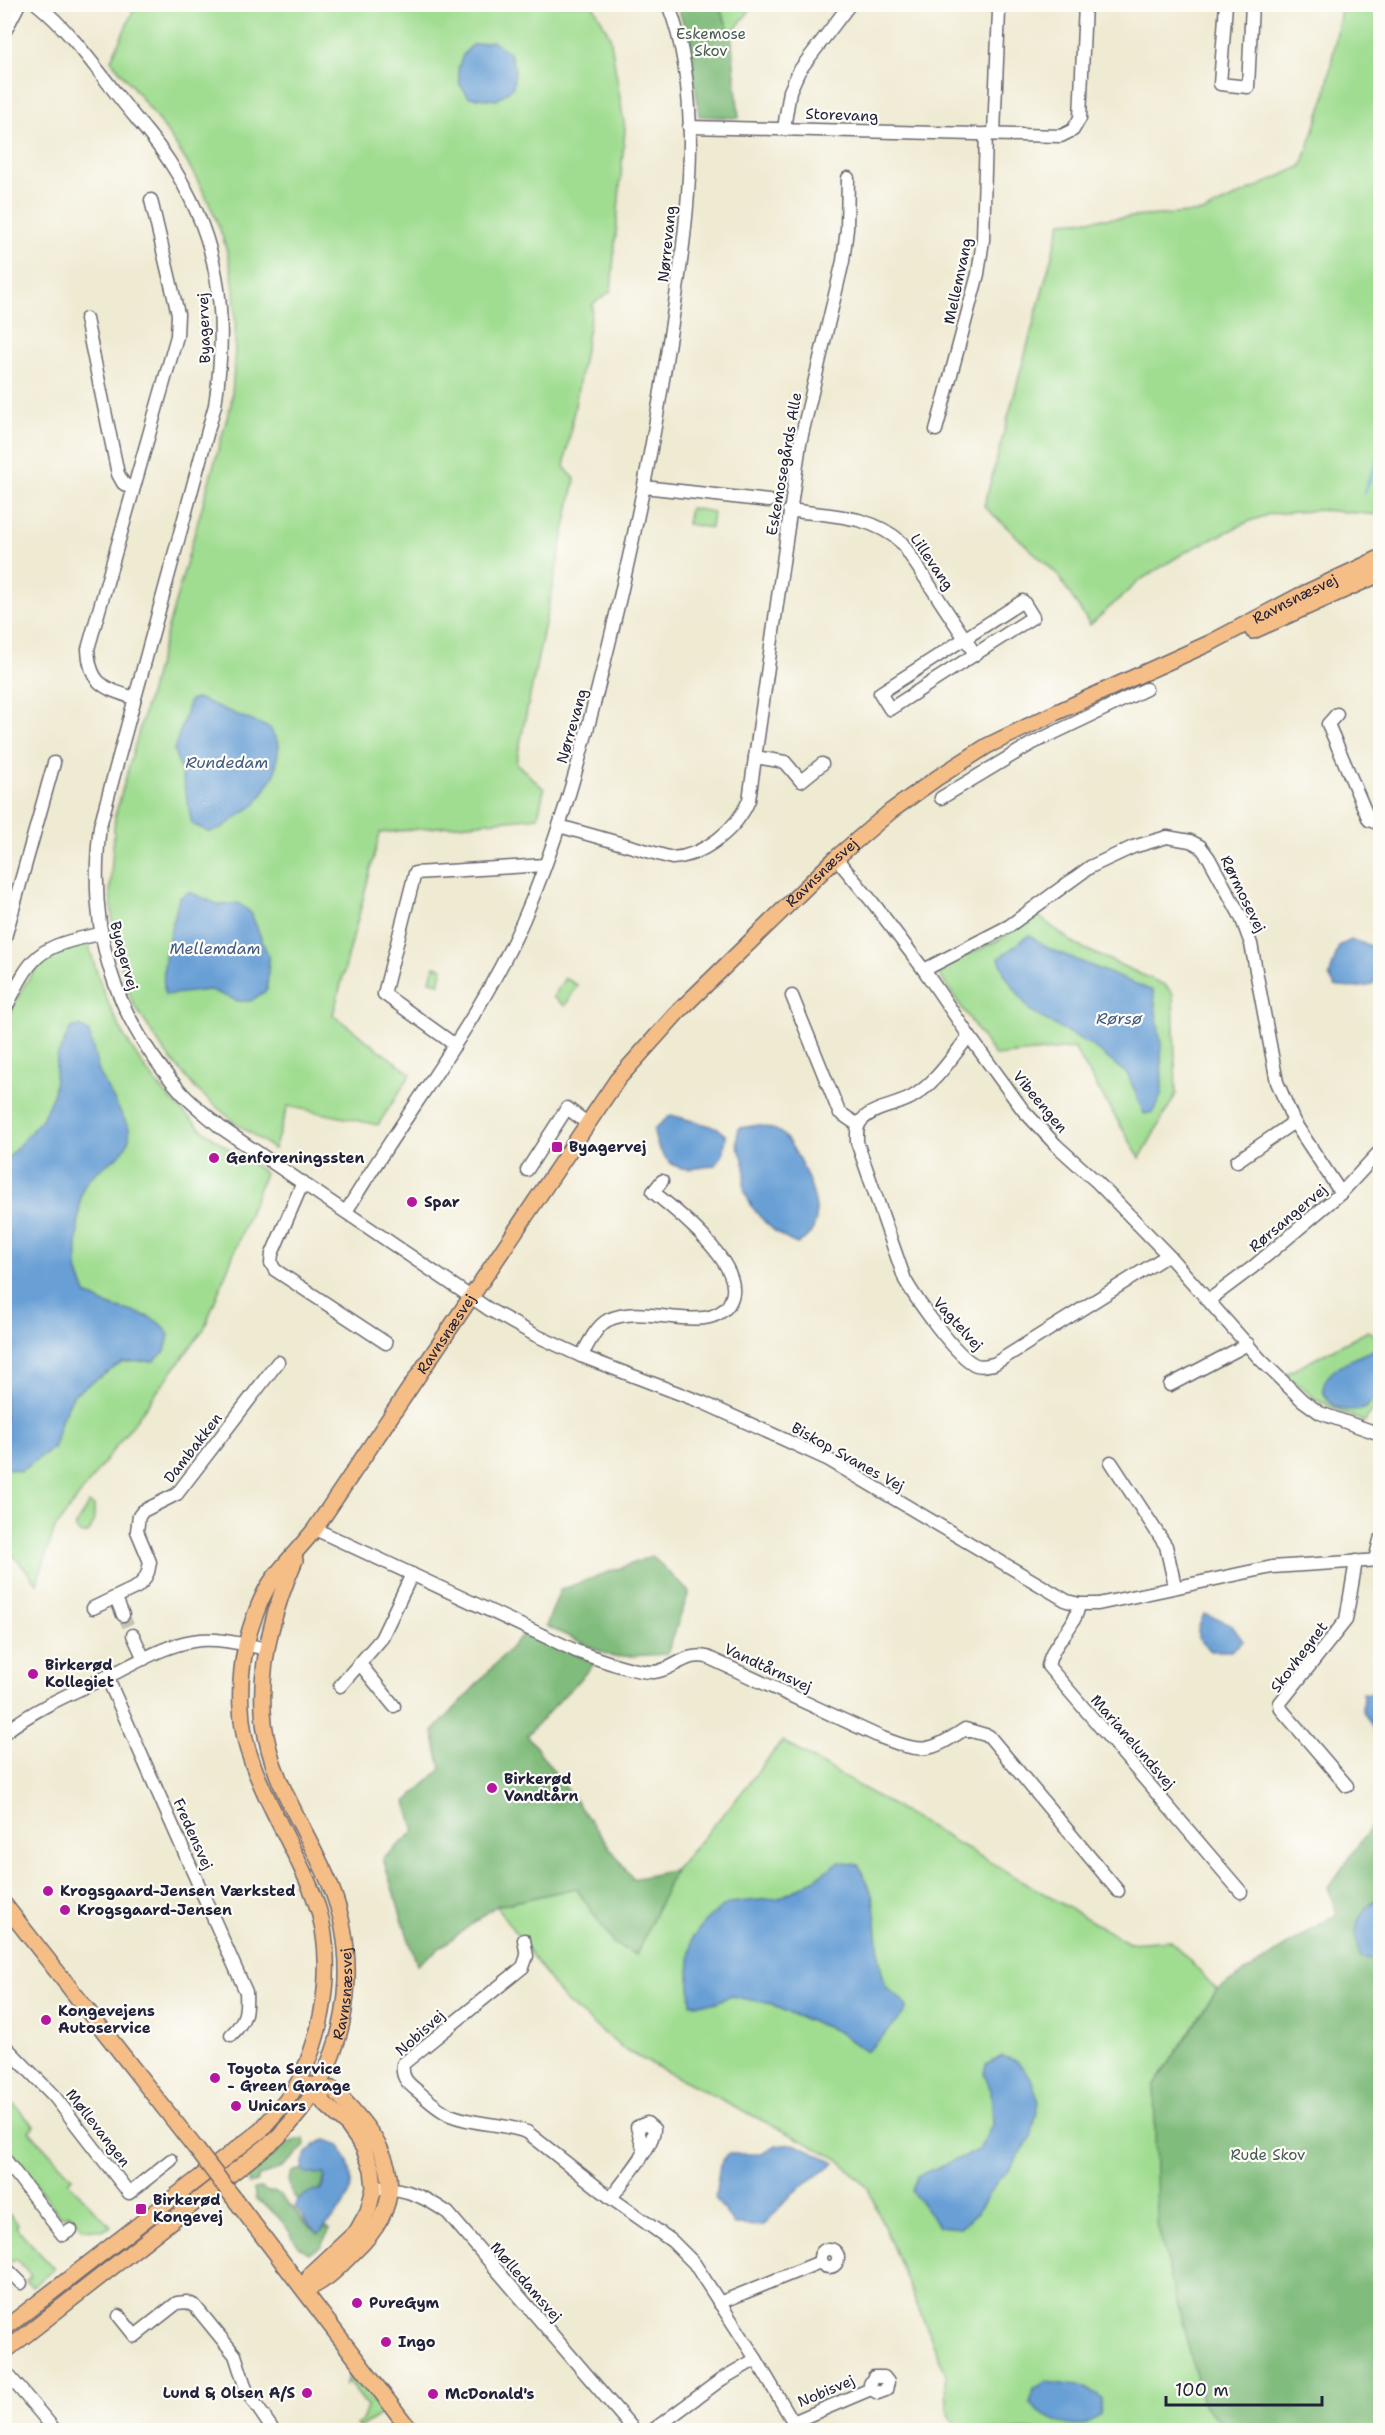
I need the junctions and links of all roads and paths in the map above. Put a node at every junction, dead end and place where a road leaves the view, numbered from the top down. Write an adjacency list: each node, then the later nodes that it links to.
1 (19, 4): 9 (street)
2 (37, 4): 28 (street, Byagervej)
3 (668, 4): 10 (street, Nørrevang)
4 (850, 4): 11 (street)
5 (1085, 4): 12 (street, Storevang)
6 (1226, 4): 7 (street)
7 (1252, 4)
8 (999, 11): 12 (street)
9 (4, 33)
10 (689, 127): 11 (street, Storevang); 17 (street, Nørrevang)
11 (783, 128): 12 (street, Storevang)
12 (990, 134): 16 (street, Mellemvang)
13 (848, 178): 20 (street, Eskemosegårds Alle)
14 (151, 200): 18 (street, Byagervej)
15 (86, 319): 18 (street)
16 (936, 430)
17 (644, 487): 19 (street); 36 (street, Nørrevang)
18 (133, 490): 28 (street, Byagervej)
19 (769, 501)
20 (789, 510): 23 (street, Lillevang); 31 (street, Eskemosegårds Alle)
21 (1380, 558): 24 (main road, Ravnsnæsvej)
22 (1380, 574): 24 (main road, Ravnsnæsvej)
23 (965, 638): 25 (street, Lillevang); 25 (street); 25 (street)
24 (1212, 642): 26 (main road, Ravnsnæsvej)
25 (975, 654)
26 (1109, 688): 29 (street); 37 (main road, Ravnsnæsvej)
27 (1146, 689): 29 (street)
28 (134, 698): 39 (street, Byagervej)
29 (1117, 705): 34 (street)
30 (1336, 714): 35 (street)
31 (755, 757): 33 (street); 36 (street, Eskemosegårds Alle)
32 (54, 763): 40 (street)
33 (822, 764)
34 (942, 798)
35 (1380, 824)
36 (559, 826): 38 (street, Nørrevang)
37 (836, 858): 41 (street, Vibeengen); 47 (main road, Ravnsnæsvej)
38 (545, 865): 45 (street, Nørrevang); 45 (street)
39 (100, 934): 43 (street); 53 (street, Byagervej)
40 (4, 941)
41 (924, 970): 44 (street, Vibeengen); 46 (street, Rørmosevej)
42 (792, 996): 48 (street)
43 (5, 1012)
44 (969, 1036): 48 (street); 56 (street, Vibeengen)
45 (455, 1045): 55 (street, Nørrevang)
46 (1293, 1122): 50 (street); 54 (street, Rørmosevej)
47 (587, 1123): 51 (street); 57 (main road, Ravnsnæsvej)
48 (858, 1125): 56 (street, Vagtelvej)
49 (1380, 1151): 54 (street, Rørsangervej)
50 (1237, 1161)
51 (527, 1170)
52 (662, 1181): 61 (street)
53 (303, 1182): 55 (street, Byagervej); 59 (street)
54 (1341, 1193): 58 (street, Rørsangervej)
55 (346, 1212): 57 (street, Byagervej)
56 (1168, 1255): 58 (street, Vibeengen)
57 (472, 1297): 61 (street, Biskop Svanes Vej); 66 (main road, Ravnsnæsvej)
58 (1209, 1300): 60 (street, Vibeengen)
59 (386, 1343)
60 (1248, 1344): 63 (street); 64 (street, Vibeengen)
61 (581, 1356): 74 (street, Biskop Svanes Vej)
62 (278, 1362): 73 (street, Dambakken)
63 (1170, 1385)
64 (1380, 1434)
65 (1111, 1462): 72 (street)
66 (315, 1529): 68 (main road, Ravnsnæsvej); 71 (street, Vandtårnsvej)
67 (1380, 1540): 69 (street)
68 (303, 1544): 78 (main road, Ravnsnæsvej); 79 (main road, Ravnsnæsvej)
69 (1378, 1560): 70 (street)
70 (1356, 1561): 72 (street); 86 (street, Skovhegnet)
71 (412, 1574): 81 (street); 87 (street, Vandtårnsvej)
72 (1175, 1586): 74 (street)
73 (116, 1598): 75 (street, Dambakken); 76 (street)
74 (1079, 1605): 88 (street, Marianelundsvej)
75 (93, 1608)
76 (123, 1615)
77 (133, 1635): 80 (street)
78 (246, 1644): 79 (street); 80 (street); 93 (main road, Ravnsnæsvej)
79 (266, 1649): 94 (main road, Ravnsnæsvej)
80 (144, 1659): 82 (street)
81 (360, 1664): 83 (street); 84 (street)
82 (107, 1677): 85 (street); 91 (street, Fredensvej)
83 (340, 1686)
84 (394, 1706)
85 (4, 1732)
86 (1347, 1786)
87 (1119, 1890)
88 (1241, 1892)
89 (4, 1904): 105 (main road, bridge)
90 (524, 1940): 100 (street, Nobisvej)
91 (231, 2035)
92 (4, 2045): 97 (street, Møllevangen)
93 (301, 2077): 94 (main road); 108 (main road, Ravnsnæsvej)
94 (316, 2088): 98 (main road); 99 (main road); 109 (main road, Ravnsnæsvej)
95 (644, 2151): 100 (street)
96 (4, 2158): 101 (street)
97 (171, 2160)
98 (374, 2188): 99 (street, Mølledamsvej); 105 (main road)
99 (390, 2188): 105 (main road); 117 (street, Mølledamsvej)
100 (611, 2198): 106 (street, Nobisvej)
101 (70, 2230)
102 (820, 2262): 106 (street)
103 (4, 2266): 104 (street)
104 (21, 2283)
105 (304, 2290): 116 (main road)
106 (719, 2303): 110 (street, Nobisvej)
107 (119, 2316): 115 (street)
108 (4, 2329)
109 (4, 2352)
110 (756, 2359): 113 (street, Nobisvej); 118 (street)
111 (4, 2370): 114 (street)
112 (871, 2389): 113 (street, Nobisvej)
113 (796, 2426)
114 (55, 2430)
115 (273, 2430)
116 (410, 2430)
117 (634, 2430)
118 (653, 2430)

